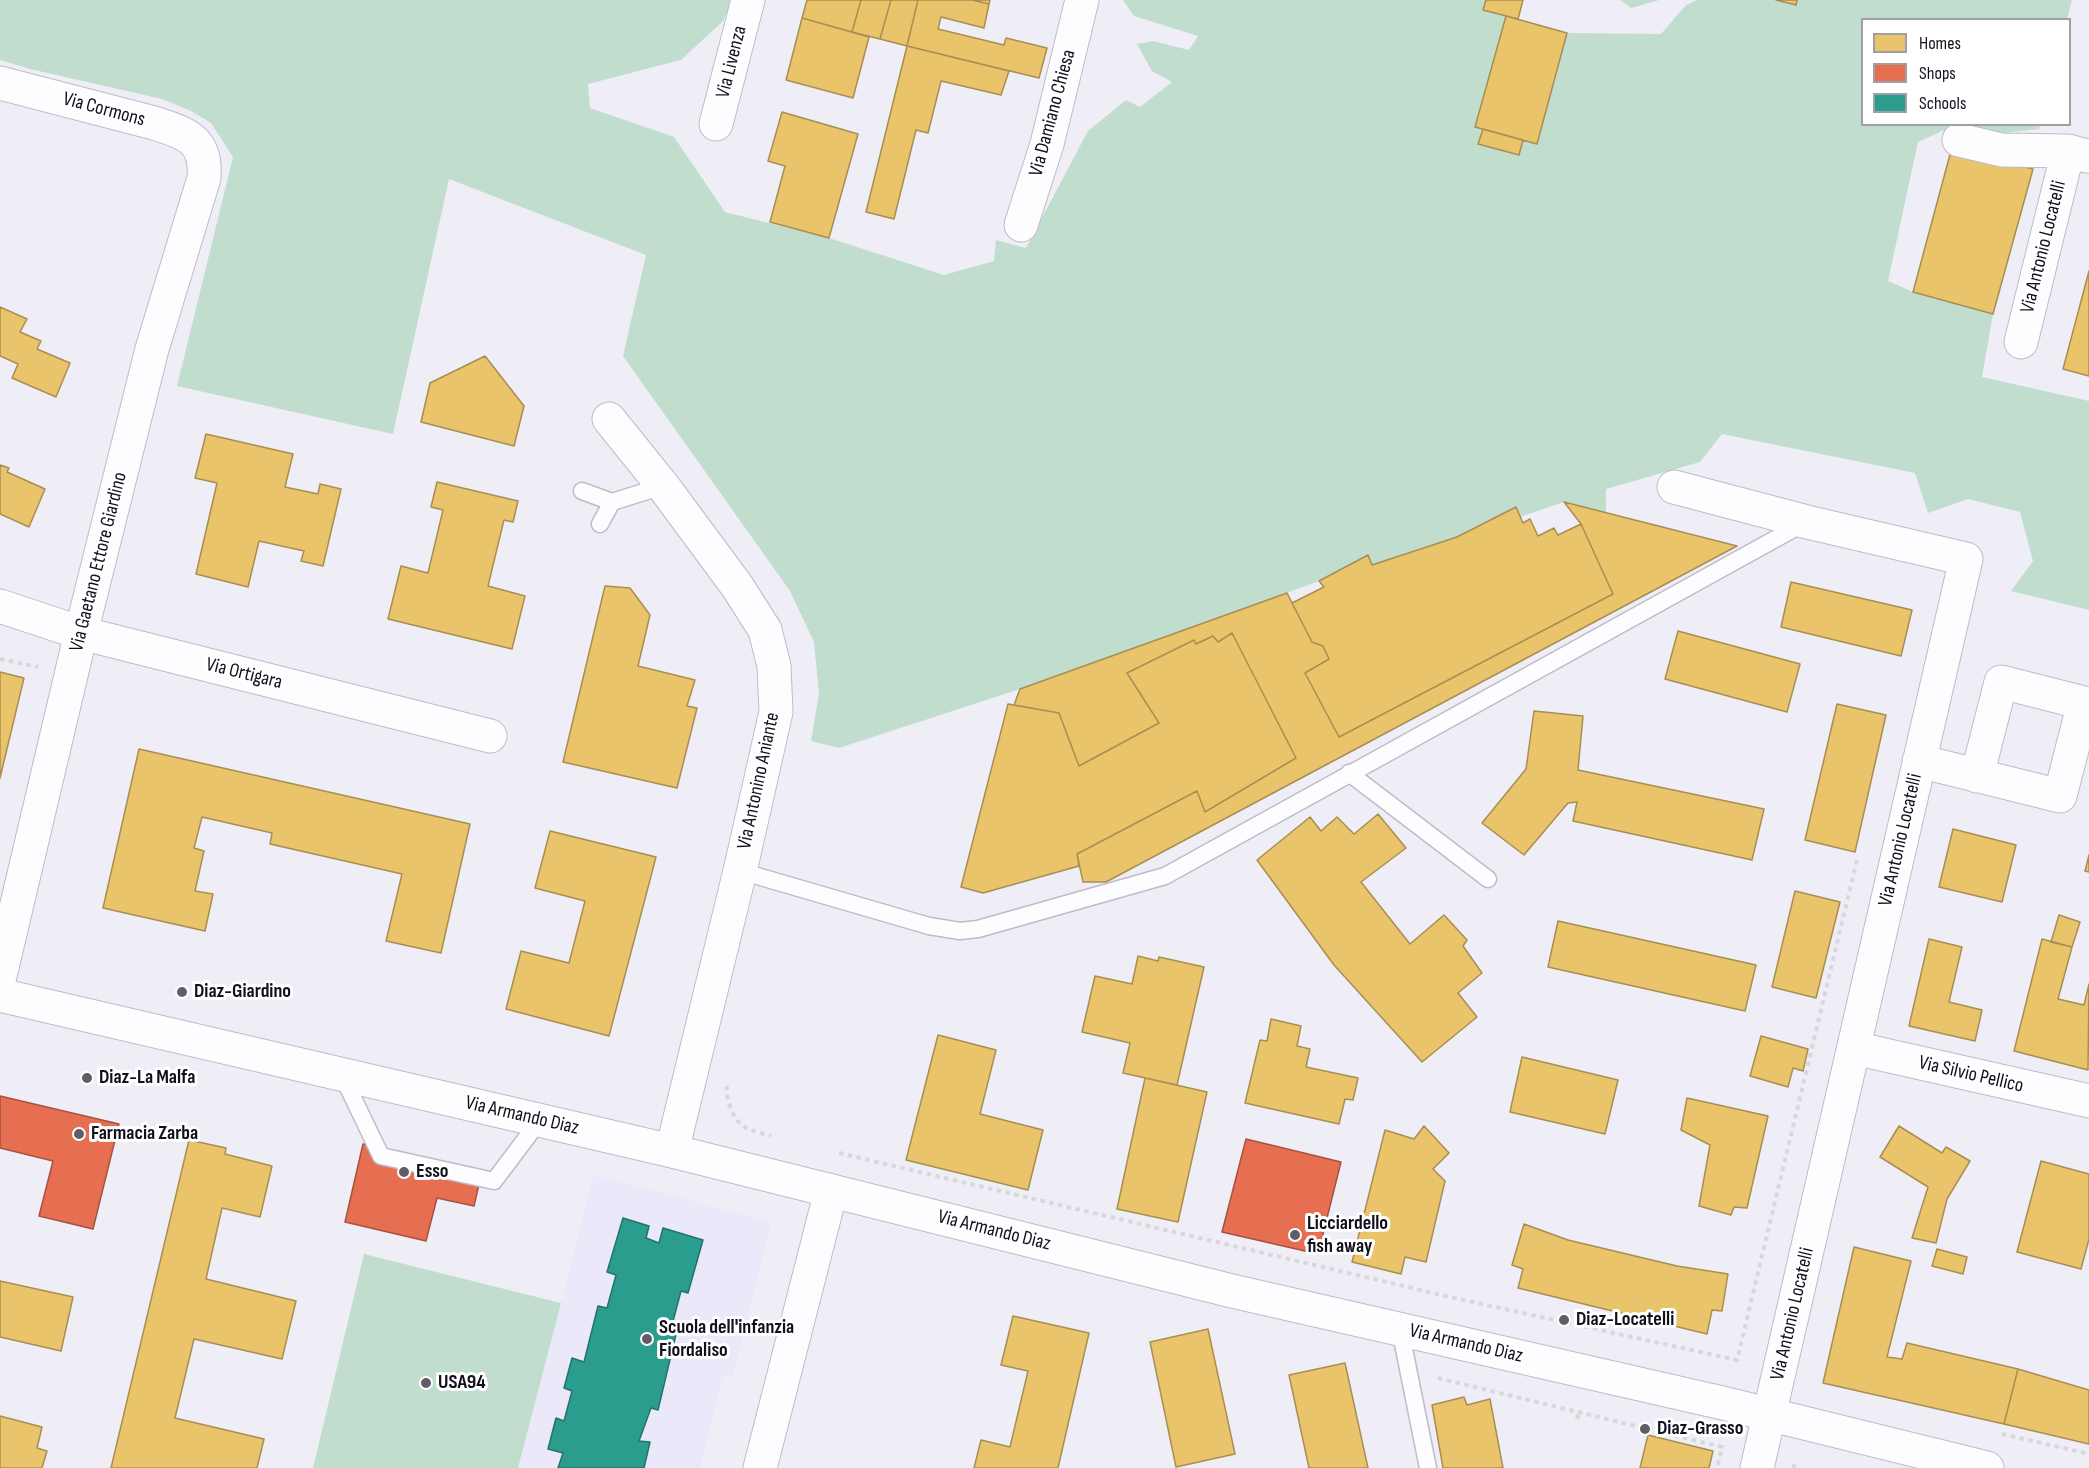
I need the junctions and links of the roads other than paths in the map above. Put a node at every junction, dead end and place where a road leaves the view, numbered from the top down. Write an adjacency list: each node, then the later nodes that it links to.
1 (748, 0): 4 (street, Via Livenza)
2 (1082, 0): 8 (street, Via Damiano Chiesa)
3 (0, 83): 6 (street, Via Cormons)
4 (716, 124)
5 (1959, 140): 7 (street)
6 (202, 151): 18 (street, Via Gaetano Ettore Giardino)
7 (2078, 154): 9 (street, Via Antonio Locatelli)
8 (1022, 225)
9 (2021, 342)
10 (609, 419): 11 (street, Via Antonino Aniante)
11 (663, 486): 14 (lane); 23 (street, Via Antonino Aniante)
12 (1674, 487): 15 (street, Via Antonio Locatelli)
13 (582, 490): 14 (lane)
14 (612, 502): 16 (lane)
15 (1807, 522): 20 (street, Via Antonio Locatelli); 21 (lane)
16 (600, 524)
17 (0, 606): 18 (street, Via Ortigara)
18 (81, 633): 19 (street, Via Ortigara); 25 (street, Via Gaetano Ettore Giardino)
19 (490, 736)
20 (1919, 761): 22 (street); 27 (street, Via Antonio Locatelli)
21 (1349, 773): 23 (lane); 24 (lane)
22 (1977, 776)
23 (740, 871): 31 (street, Via Antonino Aniante)
24 (1488, 879)
25 (0, 976)
26 (0, 994): 28 (street, Via Armando Diaz)
27 (1854, 1048): 29 (street, Via Silvio Pellico); 34 (street, Via Antonio Locatelli)
28 (342, 1074): 30 (street, Via Armando Diaz); 30 (lane)
29 (2089, 1101)
30 (540, 1120): 31 (street, Via Armando Diaz)
31 (672, 1151): 32 (street, Via Armando Diaz)
32 (831, 1191): 33 (street, Via Armando Diaz); 35 (street)
33 (1400, 1329): 34 (street, Via Armando Diaz); 36 (lane)
34 (1770, 1414): 37 (street, Via Antonio Locatelli); 38 (street, Via Armando Diaz)
35 (760, 1468)
36 (1428, 1468)
37 (1757, 1468)
38 (1987, 1468)

